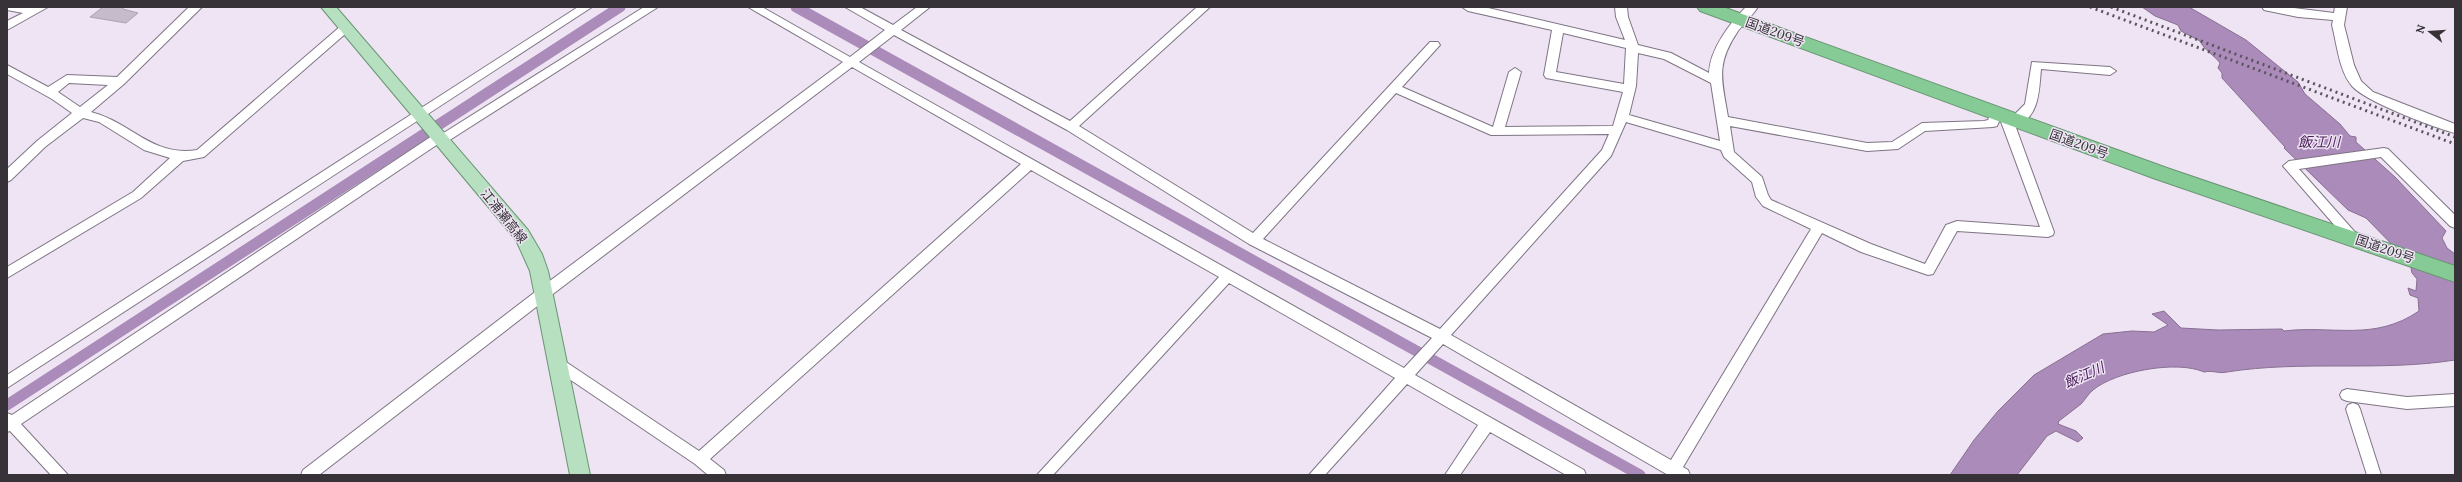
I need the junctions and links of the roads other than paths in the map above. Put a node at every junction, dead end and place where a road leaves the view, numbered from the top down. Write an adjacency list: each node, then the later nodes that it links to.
1 (10, 7): 14 (street)
2 (196, 7): 27 (street)
3 (328, 7): 18 (main road, 江浦瀬高線)
4 (586, 7): 35 (street)
5 (652, 7): 41 (street)
6 (754, 7): 23 (street)
7 (851, 7): 20 (street)
8 (924, 7): 20 (street)
9 (1204, 7): 37 (street)
10 (1468, 7): 19 (street)
11 (1621, 7): 22 (street)
12 (1706, 7): 16 (highway, 国道209号)
13 (2268, 7): 15 (street)
14 (38, 9): 17 (street)
15 (2340, 12): 38 (street)
16 (1746, 13): 28 (street); 34 (highway, 国道209号)
17 (9, 27)
18 (346, 28): 35 (main road, 江浦瀬高線); 43 (street)
19 (1558, 28): 22 (street); 30 (street)
20 (893, 32): 23 (street); 37 (street)
21 (1434, 45): 29 (street)
22 (1632, 46): 28 (street); 30 (street)
23 (853, 62): 44 (street); 53 (street)
24 (7, 69): 31 (street)
25 (2110, 71): 34 (street)
26 (1515, 72): 40 (street)
27 (120, 81): 31 (street); 32 (street)
28 (1718, 82): 36 (street)
29 (1395, 88): 40 (street); 49 (street)
30 (1627, 89): 33 (street)
31 (49, 92): 32 (street)
32 (80, 113): 43 (street); 45 (street)
33 (1622, 117): 39 (street); 42 (street)
34 (2006, 117): 36 (street); 47 (street); 48 (highway, 国道209号)
35 (421, 118): 41 (main road, 江浦瀬高線); 57 (street)
36 (1723, 120): 42 (street)
37 (1071, 127): 49 (street)
38 (2455, 128)
39 (1618, 130): 40 (street); 54 (street)
40 (1498, 131)
41 (440, 138): 53 (main road, 江浦瀬高線); 59 (street)
42 (1726, 147): 47 (street)
43 (180, 157): 50 (street)
44 (1030, 164): 52 (street); 61 (street)
45 (7, 177)
46 (2455, 223): 48 (street)
47 (1819, 227): 62 (street)
48 (2355, 239): 51 (highway, 国道209号)
49 (1254, 240): 54 (street)
50 (7, 273)
51 (2455, 274)
52 (1228, 276): 56 (street); 67 (street)
53 (544, 293): 55 (main road, 江浦瀬高線); 64 (street)
54 (1443, 337): 56 (street); 62 (street)
55 (558, 364): 61 (street); 65 (main road, 江浦瀬高線)
56 (1408, 374): 60 (street); 68 (street)
57 (7, 382)
58 (2455, 400): 71 (street)
59 (8, 422): 63 (street)
60 (1488, 423): 69 (street); 70 (street)
61 (700, 459): 66 (street)
62 (1678, 472)
63 (60, 475)
64 (308, 475)
65 (580, 475)
66 (719, 475)
67 (1044, 475)
68 (1316, 475)
69 (1452, 475)
70 (1580, 475)
71 (2374, 475)

